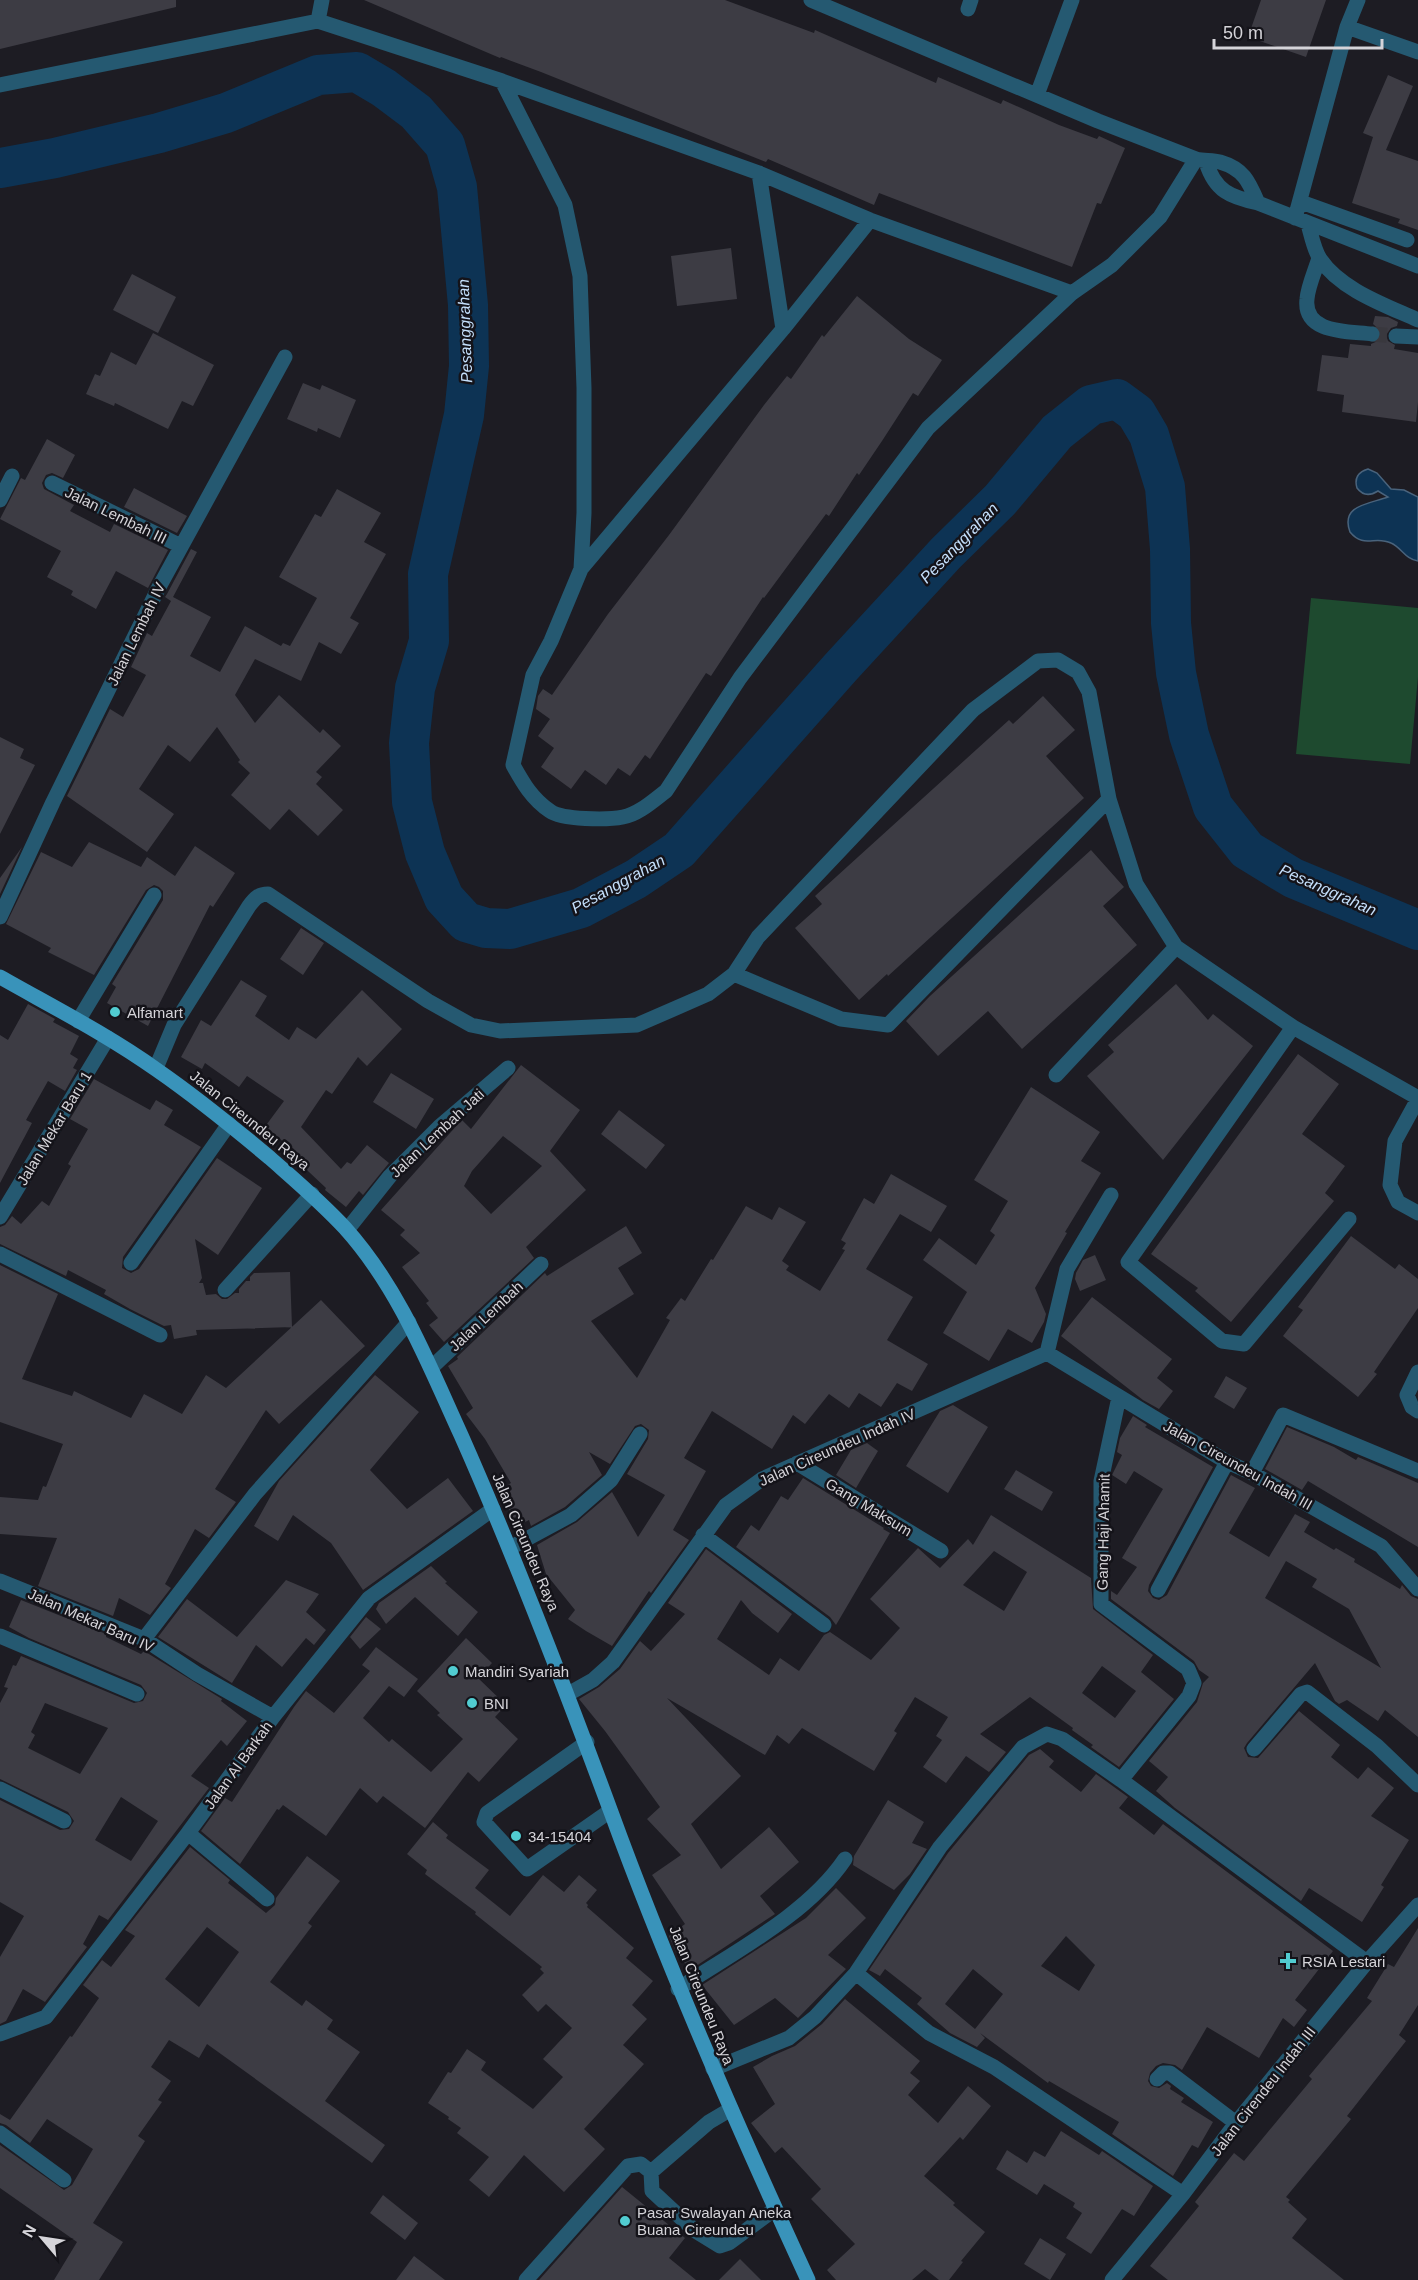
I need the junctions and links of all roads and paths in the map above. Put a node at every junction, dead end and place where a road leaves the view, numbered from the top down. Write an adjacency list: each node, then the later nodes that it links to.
1 (322, 0): 5 (street)
2 (811, 0): 10 (street)
3 (1072, 0): 10 (street)
4 (1358, 0): 6 (street)
5 (318, 21): 8 (street); 9 (street)
6 (1347, 27): 7 (street); 13 (street)
7 (1418, 52)
8 (502, 81): 12 (street); 31 (street)
9 (0, 85)
10 (1037, 95): 11 (street)
11 (1201, 160): 14 (street); 14 (street); 20 (street)
12 (759, 173): 15 (street); 22 (street)
13 (1301, 202): 16 (street); 17 (street)
14 (1258, 203): 16 (street)
15 (870, 220): 20 (street); 22 (street)
16 (1302, 221): 18 (street); 19 (street)
17 (1407, 240)
18 (1319, 258): 21 (street); 23 (street)
19 (1418, 266)
20 (1072, 293): 31 (street)
21 (1418, 320)
22 (783, 329): 31 (street)
23 (1372, 334)
24 (1396, 336): 25 (street)
25 (1418, 337)
26 (285, 357): 30 (street, Jalan Lembah IV)
27 (12, 476): 29 (street)
28 (52, 483): 30 (street, Jalan Lembah III)
29 (0, 500)
30 (181, 546): 34 (street, Jalan Lembah IV)
31 (581, 568)
32 (1109, 799): 35 (street); 36 (street); 36 (street)
33 (153, 895): 38 (street)
34 (0, 917)
35 (1176, 947): 39 (street); 43 (street)
36 (734, 974): 41 (street)
37 (0, 977): 38 (main road, Jalan Cireundeu Raya)
38 (78, 1021): 40 (main road, Jalan Cireundeu Raya)
39 (1293, 1027): 44 (street); 50 (street)
40 (108, 1038): 41 (main road, Jalan Cireundeu Raya); 49 (street, Jalan Mekar Baru 1)
41 (156, 1068): 45 (main road, Jalan Cireundeu Raya)
42 (508, 1068): 51 (street, Jalan Lembah Jati)
43 (1056, 1075)
44 (1418, 1098): 48 (street)
45 (229, 1124): 46 (main road, Jalan Cireundeu Raya); 53 (street)
46 (312, 1194): 51 (main road, Jalan Cireundeu Raya); 55 (street)
47 (1111, 1195): 58 (street)
48 (1418, 1213)
49 (0, 1217)
50 (1349, 1219)
51 (347, 1230): 56 (main road, Jalan Cireundeu Raya)
52 (0, 1254): 57 (street)
53 (130, 1263)
54 (541, 1264): 59 (street, Jalan Lembah)
55 (225, 1290)
56 (409, 1322): 59 (main road, Jalan Cireundeu Raya); 77 (street)
57 (160, 1335)
58 (1047, 1353): 61 (street, Jalan Cireundeu Indah III); 65 (street, Jalan Cireundeu Indah IV)
59 (431, 1368): 68 (main road, Jalan Cireundeu Raya)
60 (1418, 1372): 62 (street)
61 (1119, 1396): 64 (street, Jalan Cireundeu Indah III); 83 (street, Gang Haji Ahamit)
62 (1418, 1411)
63 (640, 1434): 70 (street)
64 (1227, 1462): 67 (street, Jalan Cireundeu Indah III); 74 (street)
65 (797, 1463): 69 (street, Jalan Cireundeu Indah IV); 71 (street, Gang Maksum)
66 (1418, 1470): 67 (street)
67 (1252, 1473): 73 (street, Jalan Cireundeu Indah III)
68 (493, 1509): 70 (main road, Jalan Cireundeu Raya); 80 (street, Jalan Al Barkah)
69 (703, 1535): 75 (street); 79 (street, Jalan Cireundeu Indah IV)
70 (510, 1548): 79 (main road, Jalan Cireundeu Raya)
71 (941, 1551)
72 (0, 1581): 77 (street, Jalan Mekar Baru IV)
73 (1418, 1589)
74 (1158, 1590)
75 (824, 1625)
76 (0, 1636): 78 (street)
77 (144, 1639): 80 (street, Jalan Mekar Baru IV)
78 (136, 1694)
79 (568, 1694): 81 (main road, Jalan Cireundeu Raya)
80 (273, 1717): 88 (street, Jalan Al Barkah)
81 (586, 1742): 86 (main road, Jalan Cireundeu Raya); 86 (street)
82 (1254, 1749): 84 (street)
83 (1121, 1780): 92 (street); 93 (street)
84 (1418, 1785)
85 (0, 1789): 87 (street)
86 (610, 1811): 94 (main road, Jalan Cireundeu Raya)
87 (64, 1821)
88 (188, 1833): 90 (street); 95 (street, Jalan Al Barkah)
89 (845, 1859): 94 (street)
90 (267, 1899)
91 (1418, 1905): 92 (street, Jalan Cirendeu Indah III)
92 (1367, 1962): 99 (street, Jalan Cirendeu Indah III)
93 (856, 1973): 96 (street); 103 (street)
94 (678, 1989): 96 (main road, Jalan Cireundeu Raya)
95 (0, 2034)
96 (713, 2069): 98 (main road, Jalan Cireundeu Raya)
97 (1157, 2079): 99 (street)
98 (731, 2109): 101 (street); 104 (main road, Jalan Cireundeu Raya)
99 (1236, 2123): 103 (street, Jalan Cirendeu Indah III)
100 (0, 2133): 102 (street)
101 (651, 2172): 104 (street); 105 (street)
102 (64, 2180)
103 (1183, 2194): 107 (street, Jalan Cirendeu Indah III)
104 (775, 2209): 106 (main road, Jalan Cireundeu Raya)
105 (526, 2280)
106 (808, 2280)
107 (1112, 2280)

